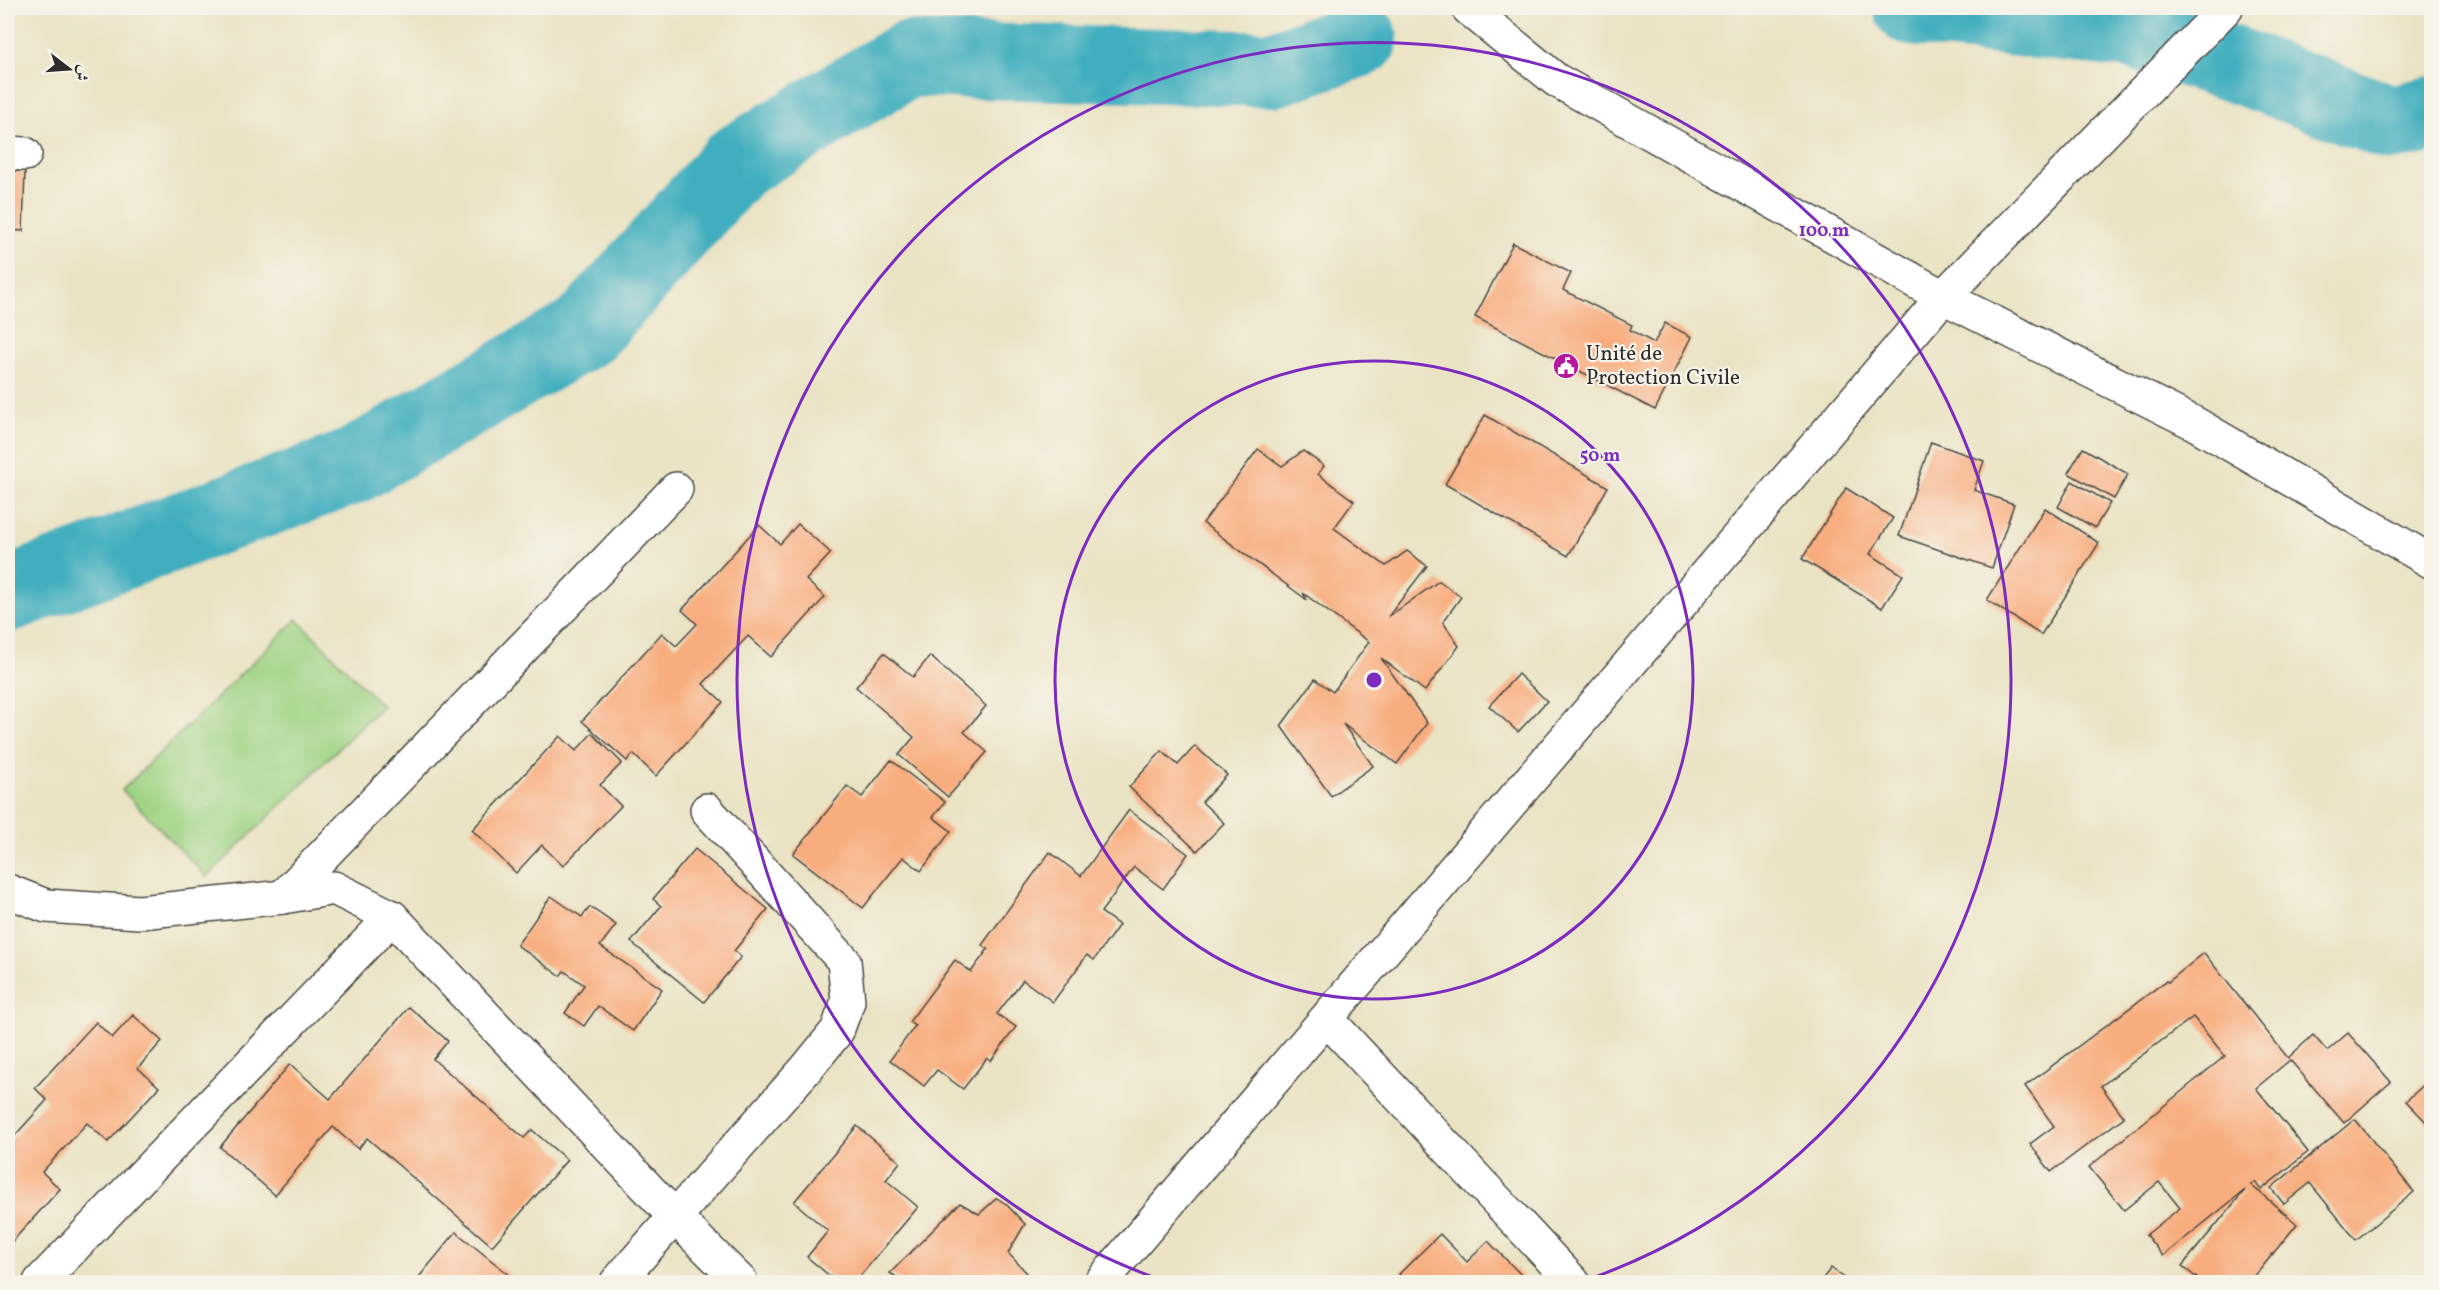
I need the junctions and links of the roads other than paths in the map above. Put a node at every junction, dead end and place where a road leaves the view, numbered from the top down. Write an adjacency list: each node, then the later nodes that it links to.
1 (1468, 8): 3 (street)
2 (2226, 8): 3 (street)
3 (1943, 297): 5 (street); 10 (street)
4 (676, 489): 8 (street)
5 (2432, 562)
6 (707, 810): 11 (street)
7 (8, 891): 8 (street)
8 (283, 897): 9 (street)
9 (392, 917): 11 (street); 12 (street)
10 (1327, 1019): 15 (street); 16 (street)
11 (675, 1217): 13 (street); 14 (street)
12 (40, 1282)
13 (617, 1282)
14 (741, 1282)
15 (1101, 1282)
16 (1573, 1282)

